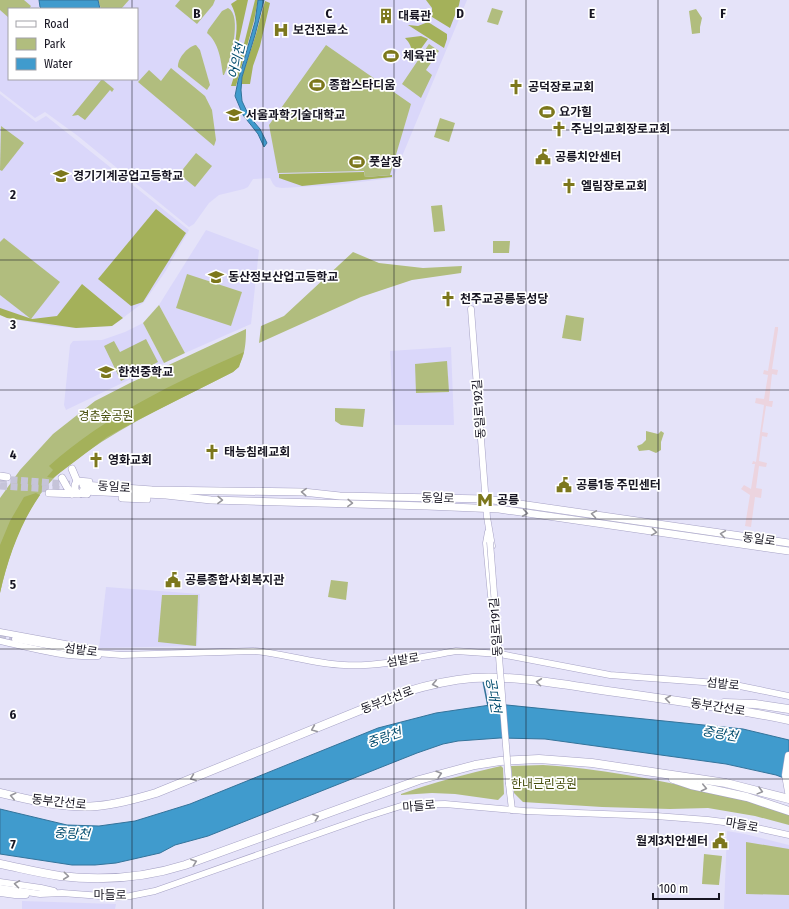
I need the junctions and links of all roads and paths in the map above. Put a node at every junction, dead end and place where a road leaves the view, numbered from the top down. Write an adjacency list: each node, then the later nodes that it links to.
1 (471, 309): 6 (main road, 동일로192길)
2 (72, 469): 3 (main road)
3 (79, 489): 4 (main road); 5 (main road); 5 (main road, 동일로)
4 (49, 493)
5 (194, 495): 6 (main road, 동일로, one-way to 5); 7 (main road, 동일로, one-way to 7)
6 (486, 499): 7 (main road, 동일로192길); 9 (main road, 동일로, one-way to 6)
7 (486, 508): 8 (main road, 동일로191길); 10 (main road, 동일로, one-way to 10)
8 (488, 526): 14 (main road, 동일로191길); 25 (main road, 동일로191길, bridge)
9 (789, 543)
10 (789, 551)
11 (0, 632): 15 (main road)
12 (15, 639): 15 (main road, 섬밭로)
13 (0, 641): 15 (main road)
14 (498, 654): 15 (main road, 섬밭로); 16 (main road, 섬밭로)
15 (122, 655)
16 (789, 696)
17 (684, 701): 18 (highway); 19 (highway, 동부간선로); 23 (highway, 동부간선로, one-way to 23)
18 (789, 709)
19 (789, 720)
20 (789, 756): 22 (highway)
21 (653, 772): 24 (highway, one-way to 24); 26 (highway, one-way to 26); 30 (highway, one-way to 21)
22 (789, 792)
23 (0, 793)
24 (789, 799)
25 (512, 810): 27 (main road, 마들로); 34 (main road, 마들로)
26 (789, 811)
27 (789, 835)
28 (0, 864): 30 (highway)
29 (0, 869): 30 (highway)
30 (39, 872)
31 (0, 882): 34 (main road, 마들로, one-way to 31)
32 (0, 888): 35 (main road, 마들로)
33 (0, 893): 35 (main road)
34 (62, 893): 35 (main road, 마들로)
35 (40, 894)

